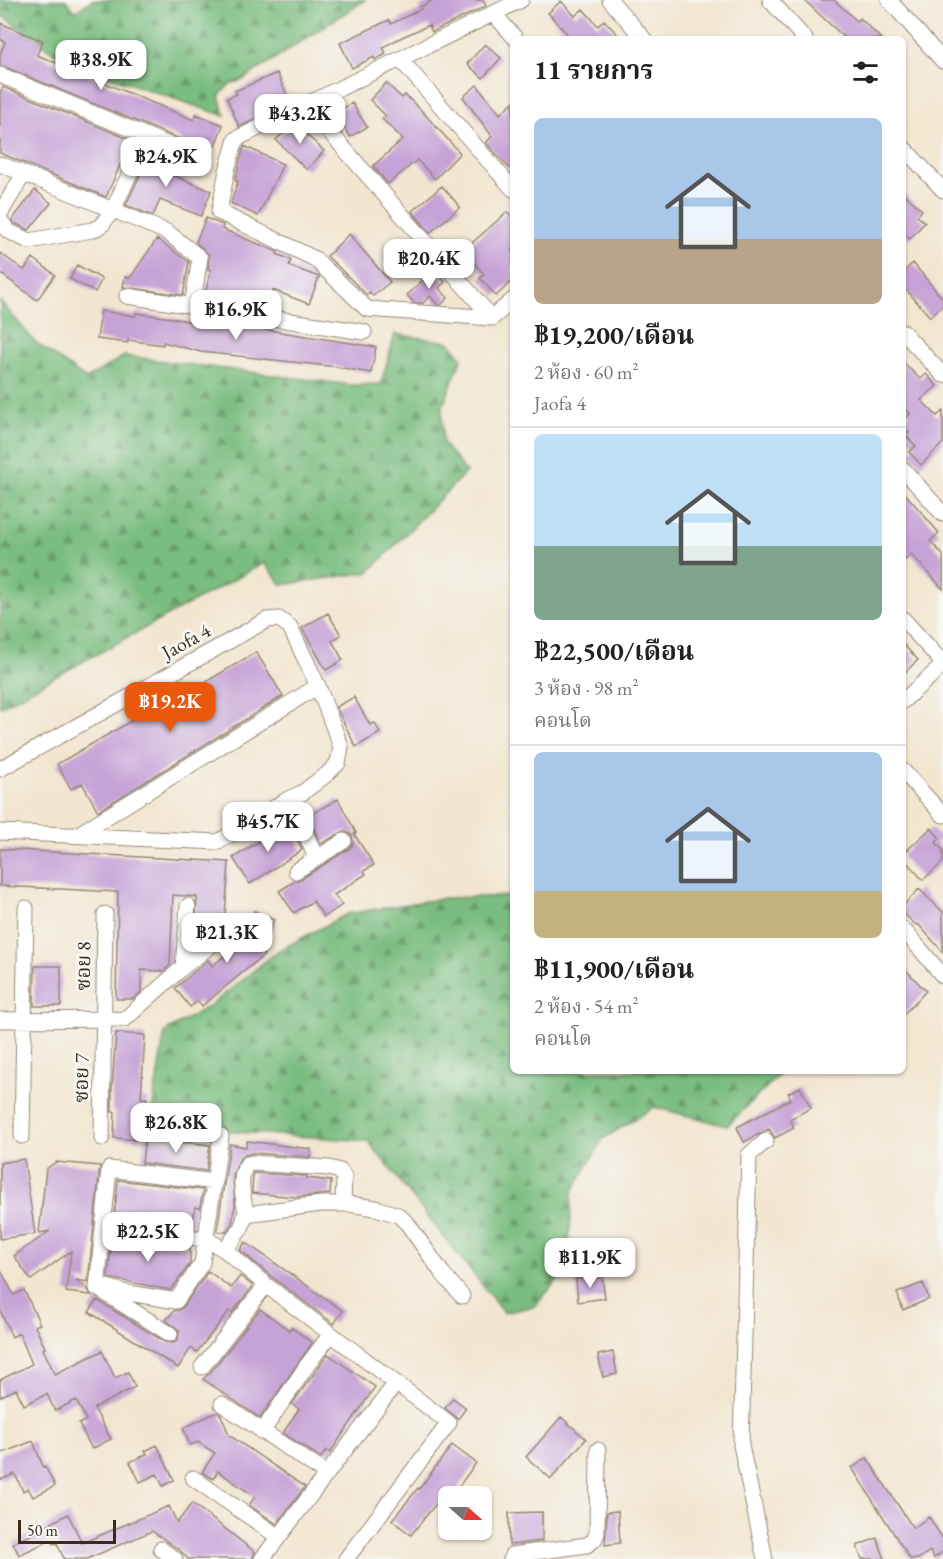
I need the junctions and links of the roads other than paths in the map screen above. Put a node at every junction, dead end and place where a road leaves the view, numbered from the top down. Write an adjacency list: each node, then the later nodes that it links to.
1 (520, 0): 5 (street)
2 (610, 0): 7 (street)
3 (770, 0): 8 (street)
4 (889, 0): 10 (street)
5 (493, 14): 6 (street); 9 (street)
6 (513, 36)
7 (641, 36)
8 (802, 36)
9 (400, 59): 12 (street); 18 (street)
10 (943, 61)
11 (0, 75): 13 (street)
12 (306, 105): 26 (street); 26 (street)
13 (147, 136): 14 (street); 20 (street)
14 (176, 148)
15 (906, 150): 19 (street)
16 (0, 164): 17 (street)
17 (23, 175): 20 (street); 21 (street)
18 (510, 186)
19 (943, 190)
20 (113, 210): 22 (street); 25 (street)
21 (0, 214)
22 (0, 220)
23 (128, 296): 25 (street)
24 (510, 303): 26 (street)
25 (192, 306): 27 (street)
26 (492, 318)
27 (364, 332)
28 (906, 335): 29 (street)
29 (943, 375)
30 (906, 472): 31 (street)
31 (943, 514)
32 (906, 622): 33 (street)
33 (943, 664): 35 (street)
34 (318, 686): 36 (street, Jaofa 4); 38 (street); 41 (street)
35 (906, 698)
36 (0, 769)
37 (906, 774): 39 (street)
38 (290, 798): 41 (street); 43 (street)
39 (943, 815)
40 (0, 832): 41 (street)
41 (77, 835)
42 (344, 841): 43 (street)
43 (316, 858): 44 (street)
44 (296, 871)
45 (188, 906): 50 (street)
46 (26, 908): 54 (street)
47 (105, 914): 52 (street, ซอย 8)
48 (236, 926): 50 (street)
49 (906, 932): 51 (street)
50 (183, 967): 52 (street)
51 (941, 968)
52 (103, 1019): 54 (street); 57 (street, ซอย 7)
53 (0, 1020): 54 (street)
54 (25, 1020): 55 (street)
55 (22, 1136)
56 (221, 1136): 59 (street)
57 (102, 1137)
58 (766, 1141): 83 (street)
59 (215, 1182): 62 (street); 63 (street)
60 (343, 1204): 61 (street); 61 (street); 67 (street)
61 (246, 1214): 64 (street)
62 (104, 1228): 63 (street); 65 (street)
63 (206, 1239): 64 (street); 65 (street)
64 (225, 1250): 66 (street)
65 (98, 1284): 68 (street)
66 (266, 1285): 69 (street); 70 (street)
67 (462, 1296)
68 (170, 1334)
69 (331, 1334): 71 (street); 73 (street)
70 (202, 1367)
71 (396, 1383): 75 (street); 81 (street)
72 (222, 1404): 73 (street)
73 (262, 1432): 75 (street)
74 (598, 1450): 82 (street)
75 (327, 1474): 77 (street)
76 (193, 1478): 77 (street)
77 (279, 1537): 80 (street)
78 (161, 1549): 79 (street)
79 (175, 1559)
80 (262, 1559)
81 (346, 1559)
82 (511, 1559)
83 (765, 1559)

